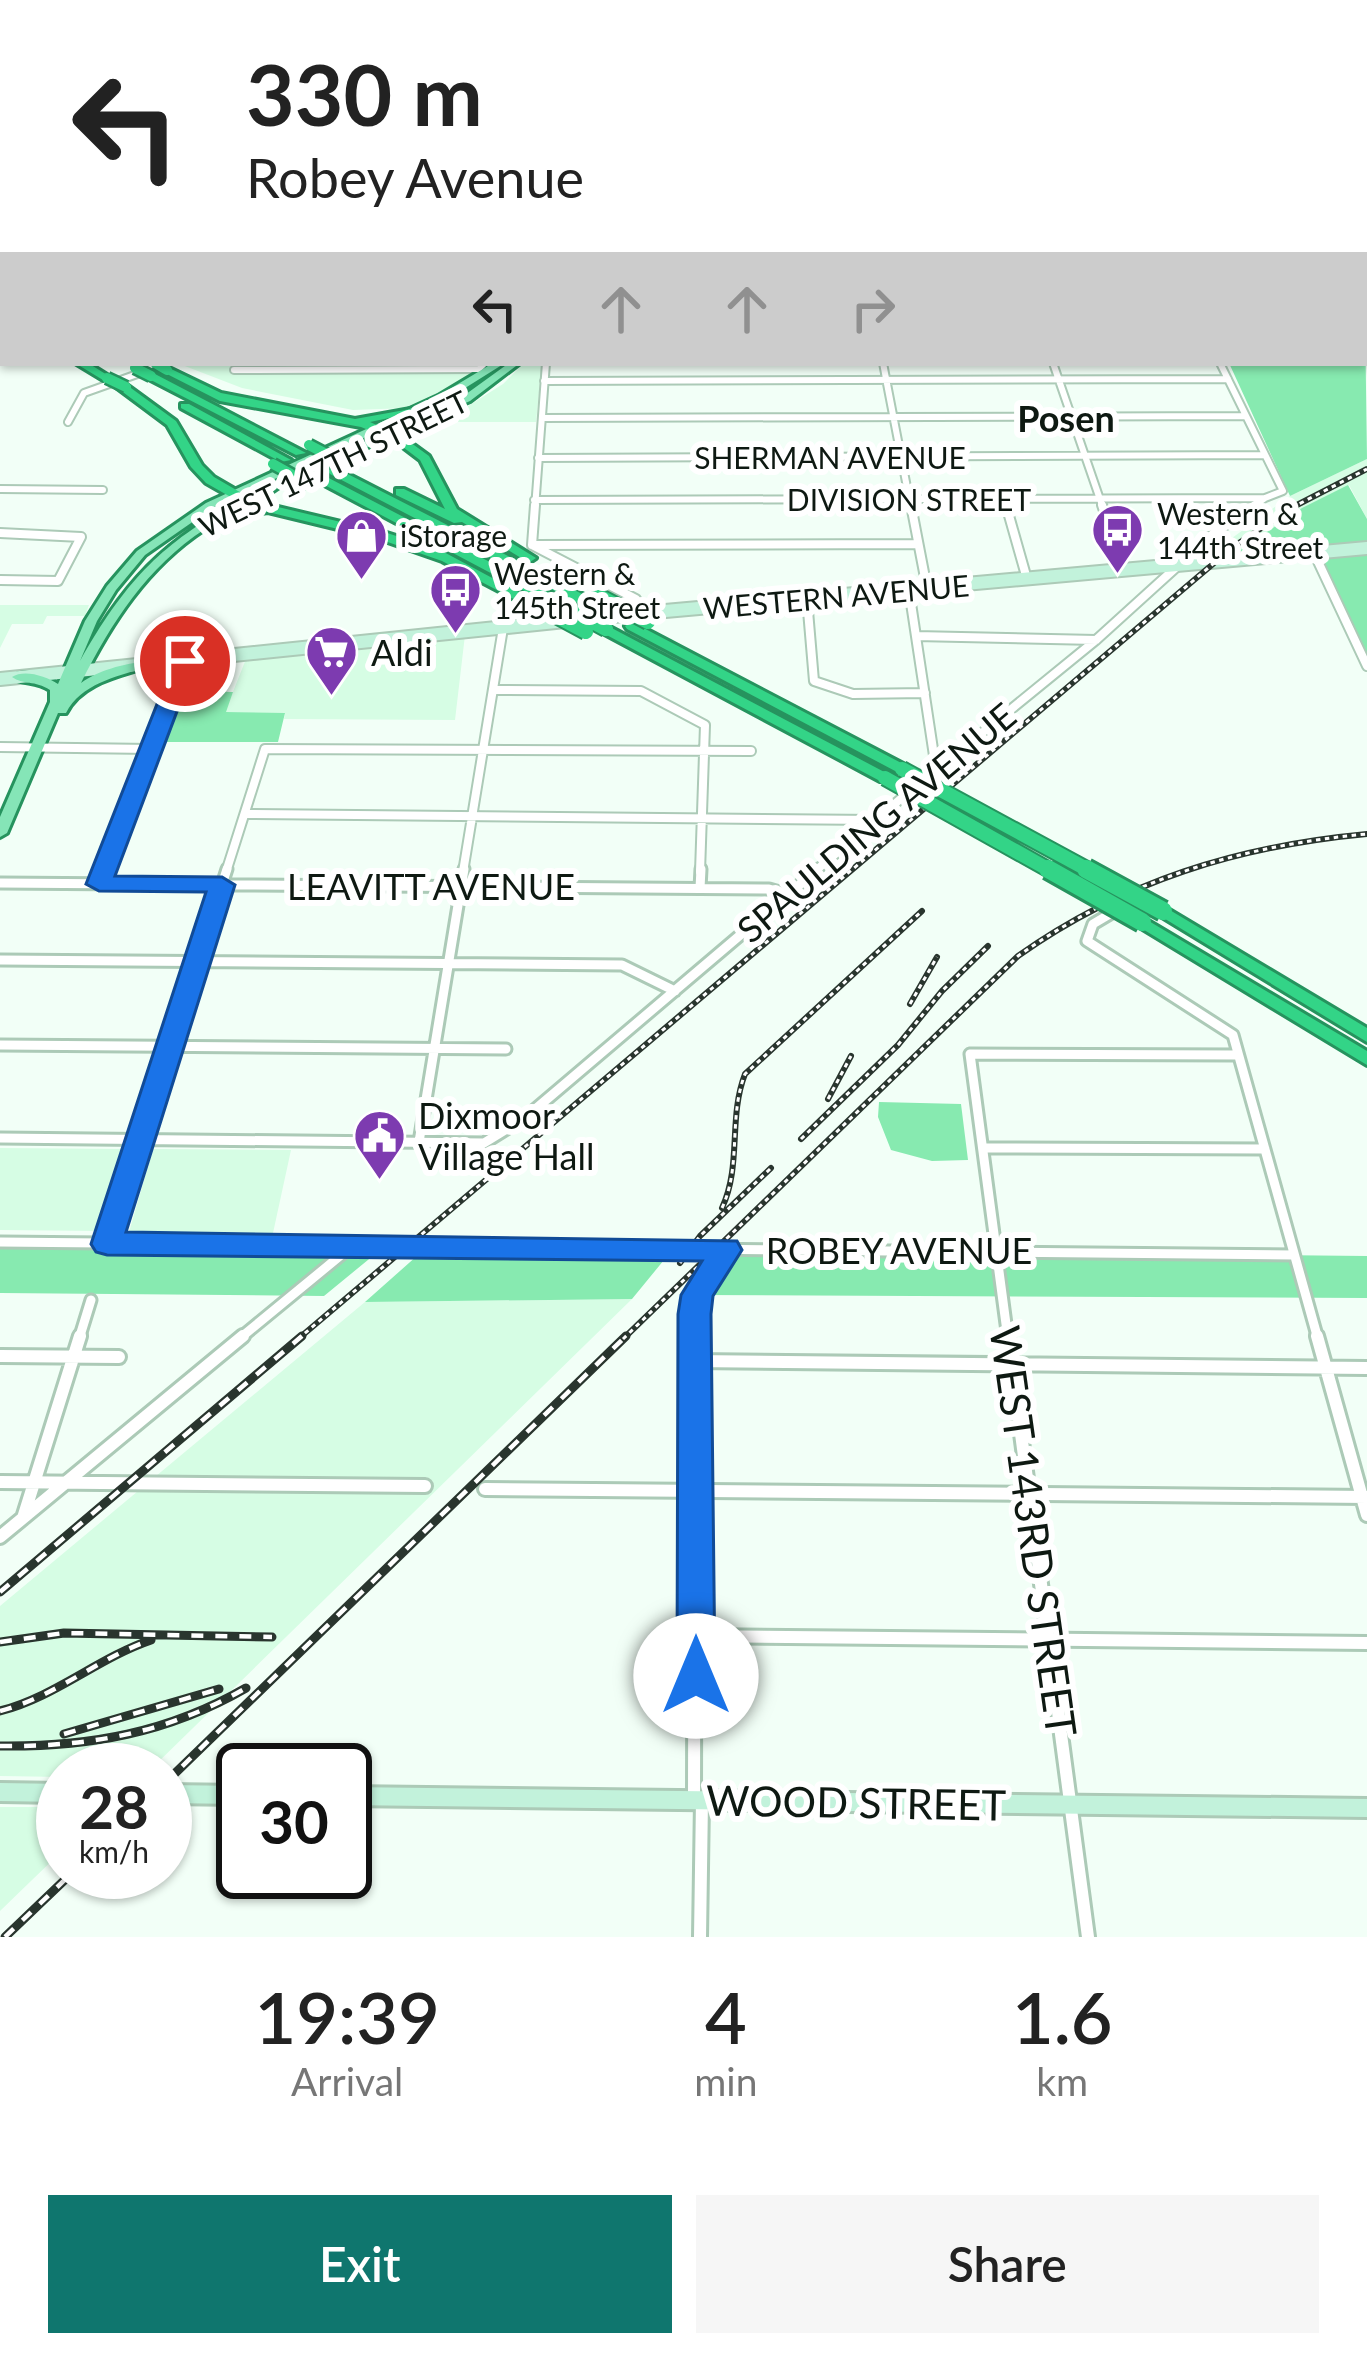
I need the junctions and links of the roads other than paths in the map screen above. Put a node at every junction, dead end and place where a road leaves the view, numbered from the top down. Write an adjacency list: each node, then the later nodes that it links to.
1 (93, 366): 10 (highway)
2 (482, 366): 9 (street)
3 (495, 366): 16 (main road, WEST 147TH STREET)
4 (511, 366): 24 (main road, WEST 147TH STREET)
5 (546, 366): 14 (street)
6 (884, 366): 13 (street)
7 (1054, 366): 11 (street)
8 (1222, 366): 12 (street)
9 (234, 370)
10 (133, 375): 10 (street); 15 (highway); 22 (street); 26 (highway); 31 (highway, bridge); 32 (highway)
11 (1059, 379): 12 (street); 13 (street); 19 (street)
12 (1228, 379): 17 (street)
13 (886, 380): 14 (street); 18 (street)
14 (544, 381): 20 (street)
15 (218, 396): 21 (highway); 26 (highway)
16 (423, 408): 21 (highway); 23 (main road, WEST 147TH STREET)
17 (1246, 416): 19 (street); 27 (street)
18 (893, 417): 19 (street); 20 (street); 28 (street)
19 (1072, 417): 29 (street)
20 (542, 418): 30 (street)
21 (354, 421): 23 (highway)
22 (68, 422)
23 (375, 429): 24 (highway); 25 (main road, WEST 147TH STREET)
24 (397, 435): 25 (highway); 35 (main road, WEST 147TH STREET); 47 (highway)
25 (358, 436): 35 (main road, WEST 147TH STREET)
26 (305, 449): 31 (highway); 47 (highway, bridge)
27 (1265, 455): 29 (street, SHERMAN AVENUE); 38 (street, DIVISION STREET)
28 (902, 456): 29 (street, SHERMAN AVENUE); 30 (street, SHERMAN AVENUE); 39 (street)
29 (1085, 456): 37 (street)
30 (538, 458): 40 (street)
31 (321, 477): 49 (highway); 56 (highway); 71 (highway, bridge)
32 (210, 480): 35 (highway); 41 (highway)
33 (0, 489): 34 (street)
34 (104, 490)
35 (239, 497): 41 (main road, WEST 147TH STREET); 42 (highway); 43 (main road, WEST 147TH STREET)
36 (1004, 498): 37 (street, DIVISION STREET); 39 (street, DIVISION STREET); 52 (street)
37 (1100, 498): 38 (street, DIVISION STREET); 51 (street)
38 (1265, 498): 50 (street, SPAULDING AVENUE)
39 (910, 499): 40 (street, DIVISION STREET); 45 (street)
40 (535, 500): 47 (street)
41 (215, 502): 66 (main road, WEST 147TH STREET)
42 (274, 511): 43 (highway); 49 (highway)
43 (206, 523): 66 (main road, WEST 147TH STREET)
44 (0, 533): 53 (street)
45 (919, 544): 47 (street); 54 (street)
46 (1367, 548): 48 (main road, WESTERN AVENUE)
47 (531, 551): 56 (highway); 58 (street)
48 (1314, 553): 50 (main road, WESTERN AVENUE); 65 (street)
49 (445, 558): 71 (highway, bridge)
50 (1176, 566): 51 (main road, WESTERN AVENUE); 61 (street, SPAULDING AVENUE)
51 (1124, 570): 52 (main road, WESTERN AVENUE)
52 (1027, 579): 54 (main road, WESTERN AVENUE)
53 (0, 580)
54 (927, 588): 55 (main road, WESTERN AVENUE)
55 (909, 590): 57 (main road, WESTERN AVENUE); 60 (street)
56 (590, 597): 58 (highway)
57 (807, 599): 58 (main road, WESTERN AVENUE); 70 (street)
58 (641, 620): 59 (main road, WESTERN AVENUE); 97 (highway, bridge)
59 (503, 628): 62 (main road, WESTERN AVENUE); 69 (street)
60 (916, 637): 61 (street); 70 (street)
61 (1096, 640): 79 (street, SPAULDING AVENUE)
62 (305, 647): 63 (main road, WESTERN AVENUE); 66 (main road, WESTERN AVENUE)
63 (185, 661): 64 (main road, WESTERN AVENUE); 75 (street)
64 (140, 665): 66 (main road, WESTERN AVENUE); 72 (main road)
65 (1367, 666)
66 (75, 668): 67 (main road); 68 (main road); 72 (main road, WEST 147TH STREET)
67 (0, 675): 68 (main road)
68 (18, 677): 72 (main road)
69 (493, 690): 76 (street); 77 (street)
70 (925, 693): 79 (street)
71 (736, 698): 103 (highway, bridge)
72 (59, 704): 74 (main road, WEST 147TH STREET)
73 (0, 747): 74 (street)
74 (39, 748): 75 (street); 80 (main road, WEST 147TH STREET)
75 (151, 749): 87 (street)
76 (483, 750): 77 (street); 81 (street); 82 (street)
77 (704, 751): 78 (street); 83 (street)
78 (752, 751)
79 (936, 769): 84 (street, SPAULDING AVENUE)
80 (4, 813): 85 (main road, WEST 147TH STREET)
81 (245, 814): 82 (street); 88 (street)
82 (472, 815): 83 (street); 89 (street)
83 (702, 816): 84 (street); 90 (street)
84 (876, 820): 92 (street, SPAULDING AVENUE)
85 (0, 833)
86 (0, 883): 87 (street, LEAVITT AVENUE)
87 (99, 884): 88 (street, LEAVITT AVENUE)
88 (222, 885): 89 (street, LEAVITT AVENUE); 94 (street)
89 (460, 887): 90 (street, LEAVITT AVENUE); 95 (street)
90 (700, 888): 92 (street, LEAVITT AVENUE)
91 (1146, 892): 102 (street)
92 (790, 895): 96 (street, SPAULDING AVENUE)
93 (0, 960): 94 (street)
94 (197, 962): 95 (street); 99 (street)
95 (448, 964): 96 (street); 100 (street)
96 (675, 991): 106 (street, SPAULDING AVENUE)
97 (1367, 1036)
98 (0, 1045): 99 (street)
99 (170, 1046): 100 (street); 105 (street)
100 (434, 1048): 101 (street); 106 (street)
101 (506, 1049)
102 (1238, 1055): 107 (street, WEST 143RD STREET); 108 (street)
103 (1367, 1059)
104 (0, 1138): 105 (street)
105 (140, 1140): 106 (street); 110 (street)
106 (418, 1142)
107 (983, 1148): 108 (street); 113 (street, WEST 143RD STREET)
108 (1264, 1149): 114 (street)
109 (0, 1242): 110 (street, ROBEY AVENUE)
110 (107, 1244): 111 (street, ROBEY AVENUE)
111 (352, 1246): 112 (street, ROBEY AVENUE); 125 (street)
112 (726, 1250): 113 (street, ROBEY AVENUE); 119 (street)
113 (996, 1250): 114 (street, ROBEY AVENUE); 120 (street, WEST 143RD STREET)
114 (1294, 1255): 121 (street)
115 (91, 1300): 117 (street)
116 (0, 1356): 117 (street)
117 (73, 1357): 118 (street); 124 (street)
118 (119, 1358)
119 (693, 1361): 120 (street); 128 (street)
120 (1012, 1365): 121 (street); 129 (street, WEST 143RD STREET)
121 (1326, 1368): 122 (street); 130 (street)
122 (1367, 1368)
123 (0, 1482): 124 (street)
124 (34, 1482): 125 (street); 132 (street)
125 (64, 1483): 126 (street); 132 (street)
126 (424, 1486)
127 (485, 1489): 128 (street)
128 (697, 1491): 129 (street); 134 (street)
129 (1029, 1493): 130 (street); 135 (street, WEST 143RD STREET)
130 (1365, 1497): 131 (street)
131 (1367, 1515)
132 (23, 1518): 133 (street)
133 (0, 1537)
134 (696, 1636): 135 (street); 140 (street)
135 (1049, 1639): 136 (street); 141 (street, WEST 143RD STREET)
136 (1367, 1642)
137 (0, 1792): 138 (main road)
138 (36, 1793)
139 (372, 1796): 140 (main road, WOOD STREET)
140 (698, 1800): 141 (main road, WOOD STREET); 143 (street)
141 (1071, 1804): 142 (main road, WOOD STREET); 144 (street, WEST 143RD STREET)
142 (1367, 1808)
143 (700, 1937)
144 (1088, 1937)

